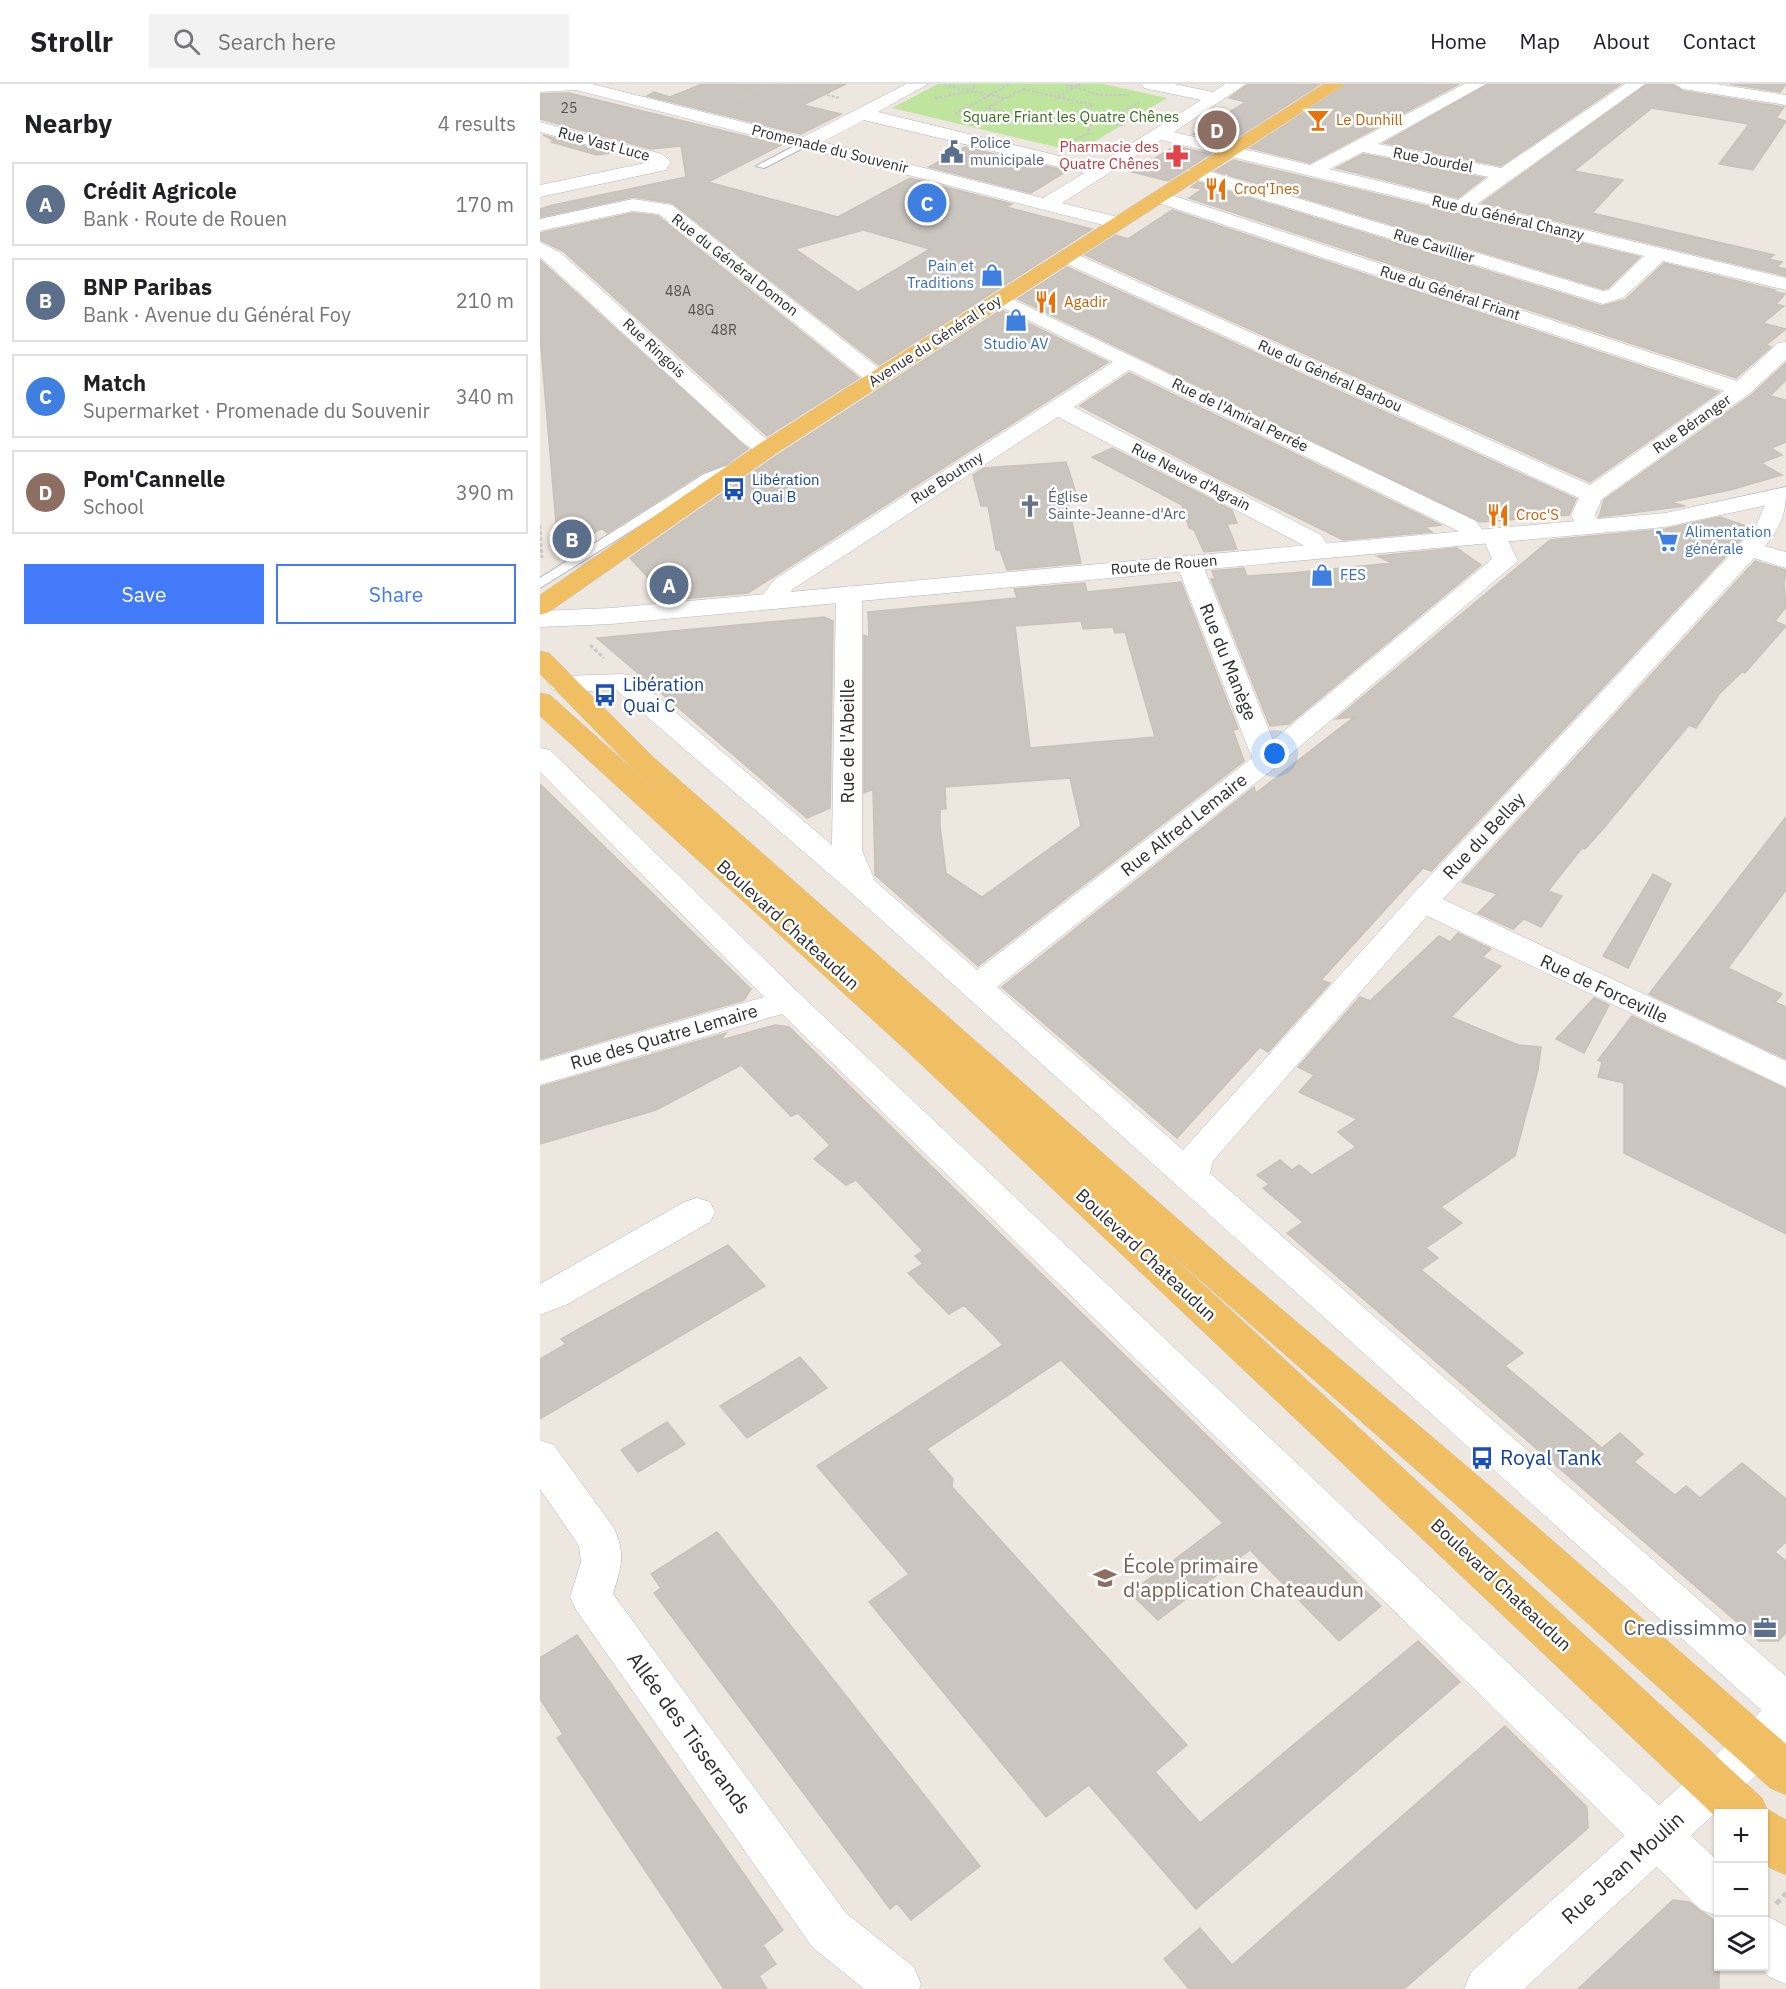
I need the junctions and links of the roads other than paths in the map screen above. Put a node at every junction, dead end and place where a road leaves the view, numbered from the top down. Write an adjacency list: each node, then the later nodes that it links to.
1 (576, 84): 9 (street, Promenade du Souvenir); 15 (street, Promenade du Souvenir)
2 (920, 84): 12 (street)
3 (1150, 84): 10 (street)
4 (1237, 84): 10 (street)
5 (1336, 84): 17 (main road, Avenue du Général Foy)
6 (1477, 84): 16 (street)
7 (1636, 84): 22 (street)
8 (1683, 84): 11 (street)
9 (540, 87)
10 (1216, 98): 14 (street)
11 (1786, 100)
12 (869, 111): 15 (street); 19 (street)
13 (540, 127): 23 (street, Rue Vast Luce)
14 (1158, 134): 17 (street); 19 (street)
15 (807, 143): 18 (lane); 25 (street, Promenade du Souvenir)
16 (1362, 146): 20 (street); 22 (street, Rue Jourdel)
17 (1230, 152): 20 (street, Rue du Général Chanzy); 21 (main road, Avenue du Général Foy)
18 (761, 166)
19 (1100, 171): 25 (street)
20 (1312, 171): 26 (street, Rue du Général Chanzy)
21 (1196, 173): 24 (main road, Avenue du Général Foy); 30 (street, Rue Cavillier)
22 (1504, 174): 26 (street)
23 (540, 191)
24 (1159, 197): 27 (main road, Avenue du Général Foy); 37 (street, Rue du Général Friant)
25 (1046, 204): 27 (street, Promenade du Souvenir)
26 (1461, 207): 30 (street, Rue du Général Chanzy)
27 (1119, 223): 31 (main road, Avenue du Général Foy)
28 (540, 225): 36 (street, Rue du Général Domon)
29 (540, 248): 39 (street, Rue Ringois)
30 (1658, 254): 32 (street, Rue du Général Chanzy)
31 (1067, 257): 33 (main road, Avenue du Général Foy); 40 (street, Rue du Général Barbou)
32 (1786, 284)
33 (1000, 299): 35 (street, Rue de l'Amiral Perrée); 36 (main road, Avenue du Général Foy)
34 (1786, 348): 37 (street, Rue Béranger)
35 (1129, 361): 38 (street, Rue Boutmy); 43 (street, Rue de l'Amiral Perrée)
36 (877, 378): 39 (main road, Avenue du Général Foy)
37 (1741, 389): 40 (street, Rue Béranger)
38 (1057, 408): 45 (street, Rue Neuve d'Agrain); 50 (street, Rue Boutmy)
39 (759, 455): 48 (lane); 51 (main road, Avenue du Général Foy)
40 (1592, 495): 42 (street)
41 (1783, 495): 42 (street, Route de Rouen); 44 (street, Rue du Bellay)
42 (1590, 527): 43 (street, Route de Rouen)
43 (1484, 536): 45 (street, Route de Rouen); 55 (street, Rue Alfred Lemaire)
44 (1748, 549): 46 (street); 57 (street, Rue du Bellay)
45 (1320, 551): 47 (street, Route de Rouen)
46 (1786, 560)
47 (1189, 563): 49 (street, Route de Rouen); 55 (street, Rue du Manège)
48 (540, 584)
49 (849, 594): 50 (street, Route de Rouen); 56 (street, Rue de l'Abeille)
50 (771, 601): 52 (street, Route de Rouen)
51 (540, 607)
52 (540, 619)
53 (548, 681): 56 (street); 67 (main road, Boulevard Chateaudun); 68 (main road, Boulevard Chateaudun)
54 (540, 756): 59 (street)
55 (1267, 760): 58 (street, Rue Alfred Lemaire)
56 (861, 885): 58 (street)
57 (1423, 902): 61 (street, Rue de Forceville); 62 (street, Rue du Bellay)
58 (976, 987): 62 (street)
59 (788, 1001): 60 (street, Rue des Quatre Lemaire); 69 (street)
60 (540, 1073)
61 (1786, 1075)
62 (1191, 1177): 66 (street)
63 (697, 1212): 64 (street)
64 (540, 1300)
65 (540, 1457): 75 (street, Allée des Tisserands)
66 (1786, 1704)
67 (1776, 1746): 68 (street, Rue Jean Moulin)
68 (1731, 1799): 69 (street, Rue Jean Moulin)
69 (1660, 1834): 72 (street); 76 (street, Rue Jean Moulin)
70 (1768, 1834): 71 (main road)
71 (1786, 1852)
72 (1714, 1888)
73 (1768, 1942): 74 (street)
74 (1786, 1960)
75 (897, 1984)
76 (1488, 1989)

